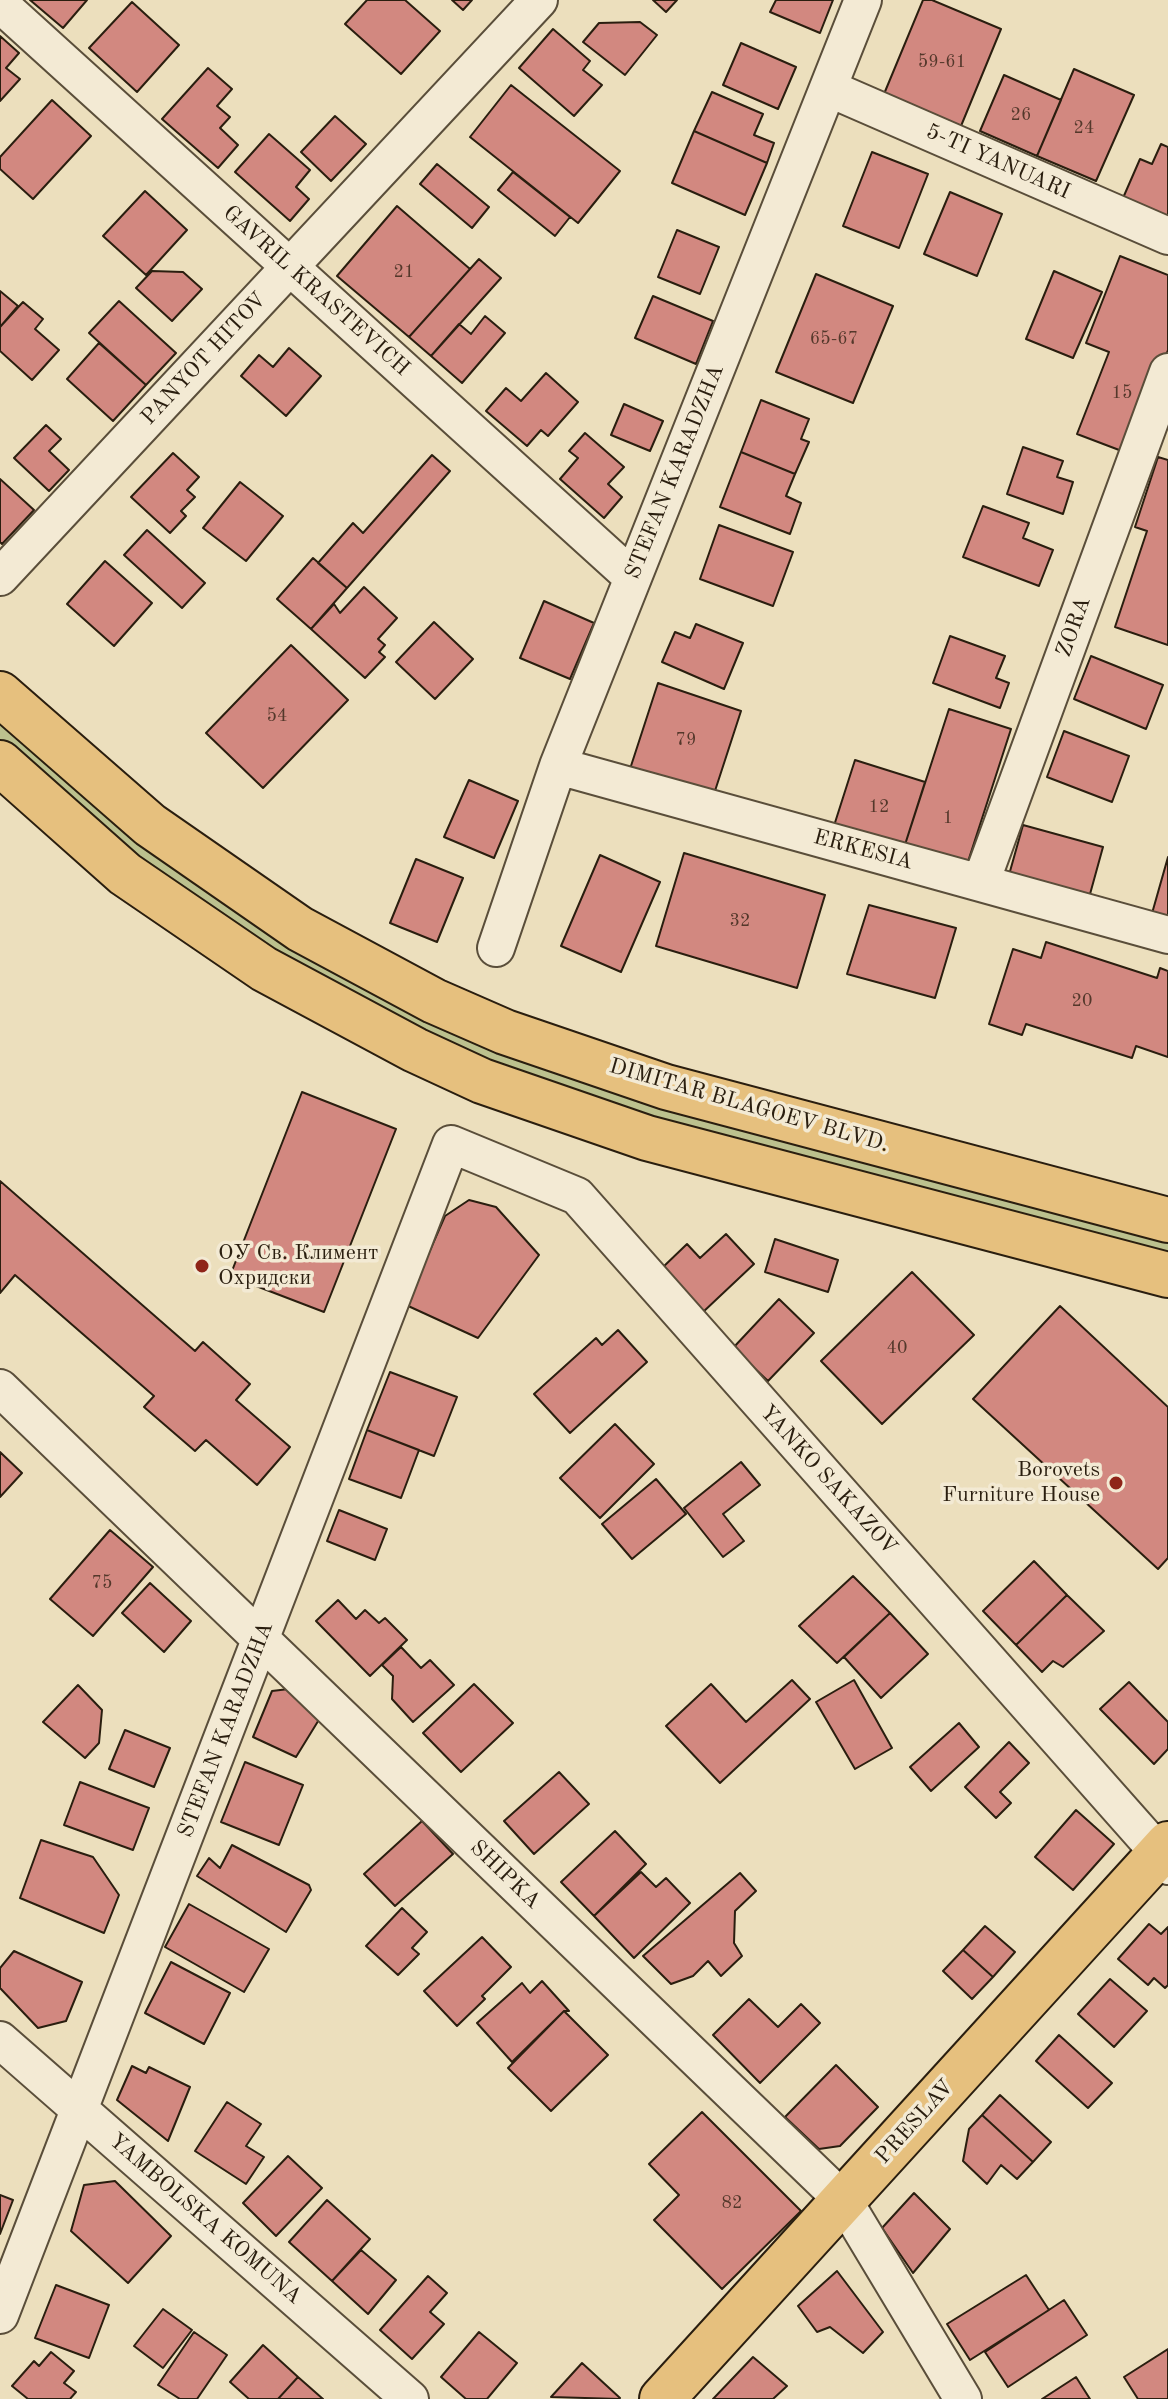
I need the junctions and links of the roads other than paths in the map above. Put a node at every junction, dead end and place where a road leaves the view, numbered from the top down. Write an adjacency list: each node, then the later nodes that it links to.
1 (539, 0): 6 (street, PANYOT HITOV)
2 (863, 0): 4 (street, STEFAN KARADZHA)
3 (0, 4): 6 (street, GAVRIL KRASTEVICH)
4 (828, 88): 5 (street, 5-TI YANUARI); 9 (street, STEFAN KARADZHA)
5 (1168, 236)
6 (289, 268): 8 (street, PANYOT HITOV); 9 (street, GAVRIL KRASTEVICH)
7 (1168, 372): 13 (street, ZORA)
8 (0, 577)
9 (633, 578): 12 (street, STEFAN KARADZHA)
10 (0, 694): 17 (main road, DIMITAR BLAGOEV BLVD.)
11 (0, 763): 18 (main road)
12 (558, 766): 13 (street, ERKESIA); 15 (street, STEFAN KARADZHA)
13 (981, 882): 14 (street, ERKESIA)
14 (1168, 935)
15 (496, 948)
16 (451, 1144): 20 (street, STEFAN KARADZHA); 21 (street, YANKO SAKAZOV)
17 (1168, 1220)
18 (1168, 1275)
19 (0, 1388): 20 (street, SHIPKA)
20 (260, 1640): 23 (street, STEFAN KARADZHA); 24 (street, SHIPKA)
21 (1165, 1854): 24 (main road, PRESLAV)
22 (0, 2040): 23 (street, YAMBOLSKA KOMUNA)
23 (80, 2108): 25 (street, STEFAN KARADZHA); 26 (street, YAMBOLSKA KOMUNA)
24 (844, 2201): 27 (main road, PRESLAV); 28 (street, SHIPKA)
25 (0, 2315)
26 (410, 2399)
27 (662, 2399)
28 (963, 2399)

